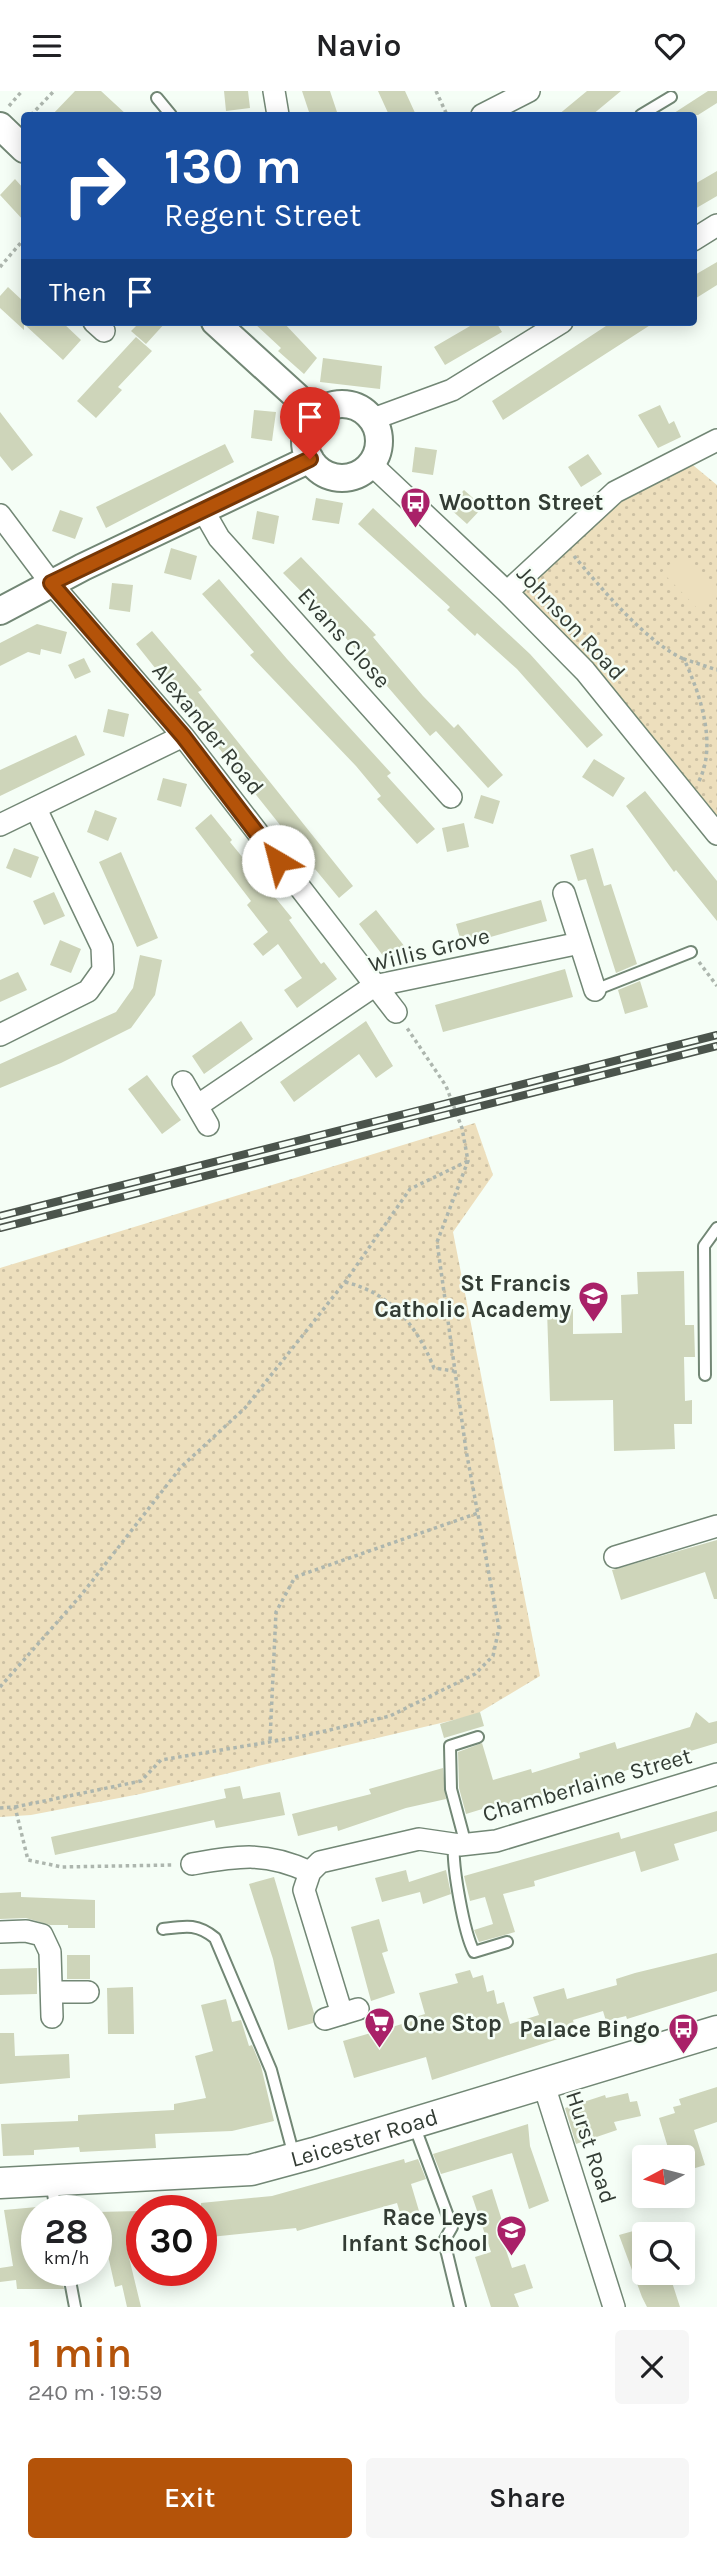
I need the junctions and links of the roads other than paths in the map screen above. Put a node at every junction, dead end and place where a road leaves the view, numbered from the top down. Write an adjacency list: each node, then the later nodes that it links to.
1 (274, 91): 6 (street)
2 (529, 91): 7 (street)
3 (672, 93): 8 (lane)
4 (157, 98): 5 (lane)
5 (169, 112)
6 (278, 112)
7 (488, 112)
8 (645, 112)
9 (4, 116): 10 (street)
10 (21, 144)
11 (717, 225): 12 (street)
12 (697, 238)
13 (219, 326): 15 (street)
14 (556, 326): 16 (street)
15 (316, 414): 16 (street); 18 (street)
16 (373, 419): 19 (street)
17 (717, 440): 23 (street)
18 (310, 459): 19 (street); 20 (street)
19 (371, 464): 23 (street, Johnson Road)
20 (203, 510): 22 (street); 26 (street, Evans Close)
21 (0, 515): 22 (street, Alexander Road)
22 (51, 583): 24 (street); 25 (street, Alexander Road)
23 (507, 592): 29 (street, Johnson Road)
24 (0, 611)
25 (183, 736): 27 (street); 33 (street, Alexander Road)
26 (451, 797)
27 (36, 809): 28 (street); 36 (street)
28 (0, 825)
29 (717, 834)
30 (564, 893): 31 (street)
31 (580, 943): 33 (street, Willis Grove); 34 (street)
32 (691, 952): 34 (lane)
33 (374, 986): 35 (street, Alexander Road); 38 (street, Willis Grove)
34 (595, 990)
35 (396, 1012)
36 (0, 1035)
37 (183, 1082): 38 (street)
38 (197, 1105): 39 (street)
39 (208, 1125)
40 (717, 1228): 41 (lane)
41 (705, 1375)
42 (717, 1526): 43 (street)
43 (615, 1557)
44 (478, 1737): 46 (lane)
45 (717, 1774): 46 (street, Chamberlaine Street)
46 (460, 1845): 48 (street, Chamberlaine Street); 51 (lane)
47 (192, 1864): 48 (street)
48 (310, 1872): 54 (street)
49 (163, 1929): 59 (lane)
50 (0, 1932): 52 (street)
51 (507, 1942)
52 (52, 1992): 53 (street); 55 (street)
53 (88, 1992)
54 (342, 2014)
55 (52, 2017)
56 (717, 2031): 57 (main road, Leicester Road)
57 (543, 2082): 58 (main road, Leicester Road); 66 (street, Hurst Road)
58 (413, 2123): 59 (main road, Leicester Road); 65 (lane)
59 (295, 2158): 60 (main road, Leicester Road)
60 (51, 2181): 61 (main road, Leicester Road); 62 (lane)
61 (0, 2183)
62 (53, 2195)
63 (71, 2286): 64 (lane)
64 (75, 2307)
65 (460, 2307)
66 (614, 2307)

